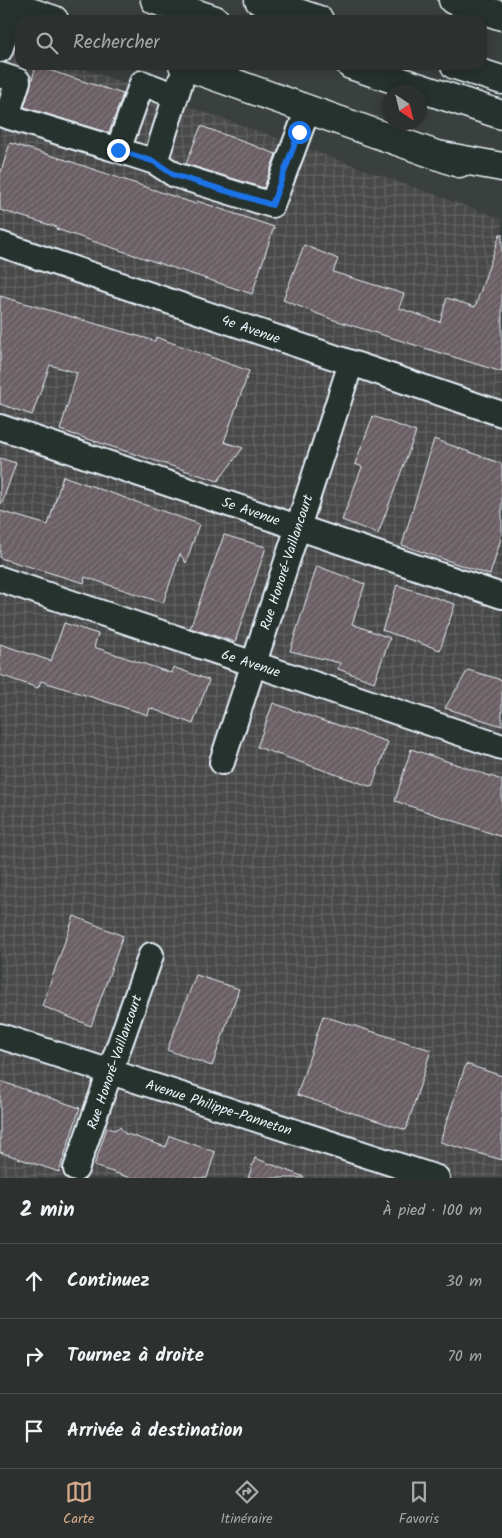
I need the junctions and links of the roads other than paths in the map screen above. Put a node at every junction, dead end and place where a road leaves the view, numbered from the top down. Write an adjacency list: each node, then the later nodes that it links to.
1 (155, 0): 6 (main road)
2 (259, 0): 7 (main road)
3 (454, 0): 8 (main road)
4 (7, 4): 5 (main road); 9 (street)
5 (39, 15)
6 (200, 15)
7 (304, 15)
8 (502, 16)
9 (0, 50)
10 (183, 70): 16 (street)
11 (196, 70): 17 (main road)
12 (366, 70): 18 (main road)
13 (471, 70): 15 (main road)
14 (0, 75): 19 (street)
15 (502, 80)
16 (176, 96): 20 (street); 22 (street)
17 (308, 109): 21 (main road); 22 (street)
18 (502, 115)
19 (3, 116): 20 (street)
20 (118, 150): 22 (street)
21 (437, 155): 23 (main road); 24 (main road)
22 (155, 162)
23 (502, 168)
24 (502, 178)
25 (0, 244): 26 (street, 4e Avenue)
26 (351, 363): 27 (street, 4e Avenue); 29 (street, Rue Honoré-Vaillancourt)
27 (502, 414)
28 (0, 427): 29 (street, 5e Avenue)
29 (298, 527): 31 (street, 5e Avenue); 32 (street, Rue Honoré-Vaillancourt)
30 (0, 579): 32 (street, 6e Avenue)
31 (502, 596)
32 (253, 663): 33 (street, 6e Avenue); 34 (street, Rue Honoré-Vaillancourt)
33 (502, 747)
34 (222, 762)
35 (151, 955): 37 (street, Rue Honoré-Vaillancourt)
36 (0, 1036): 37 (street, Avenue Philippe-Panneton)
37 (110, 1072): 38 (street, Rue Honoré-Vaillancourt); 39 (street, Avenue Philippe-Panneton)
38 (76, 1169)
39 (406, 1173): 40 (street, Avenue Philippe-Panneton)
40 (437, 1178)

